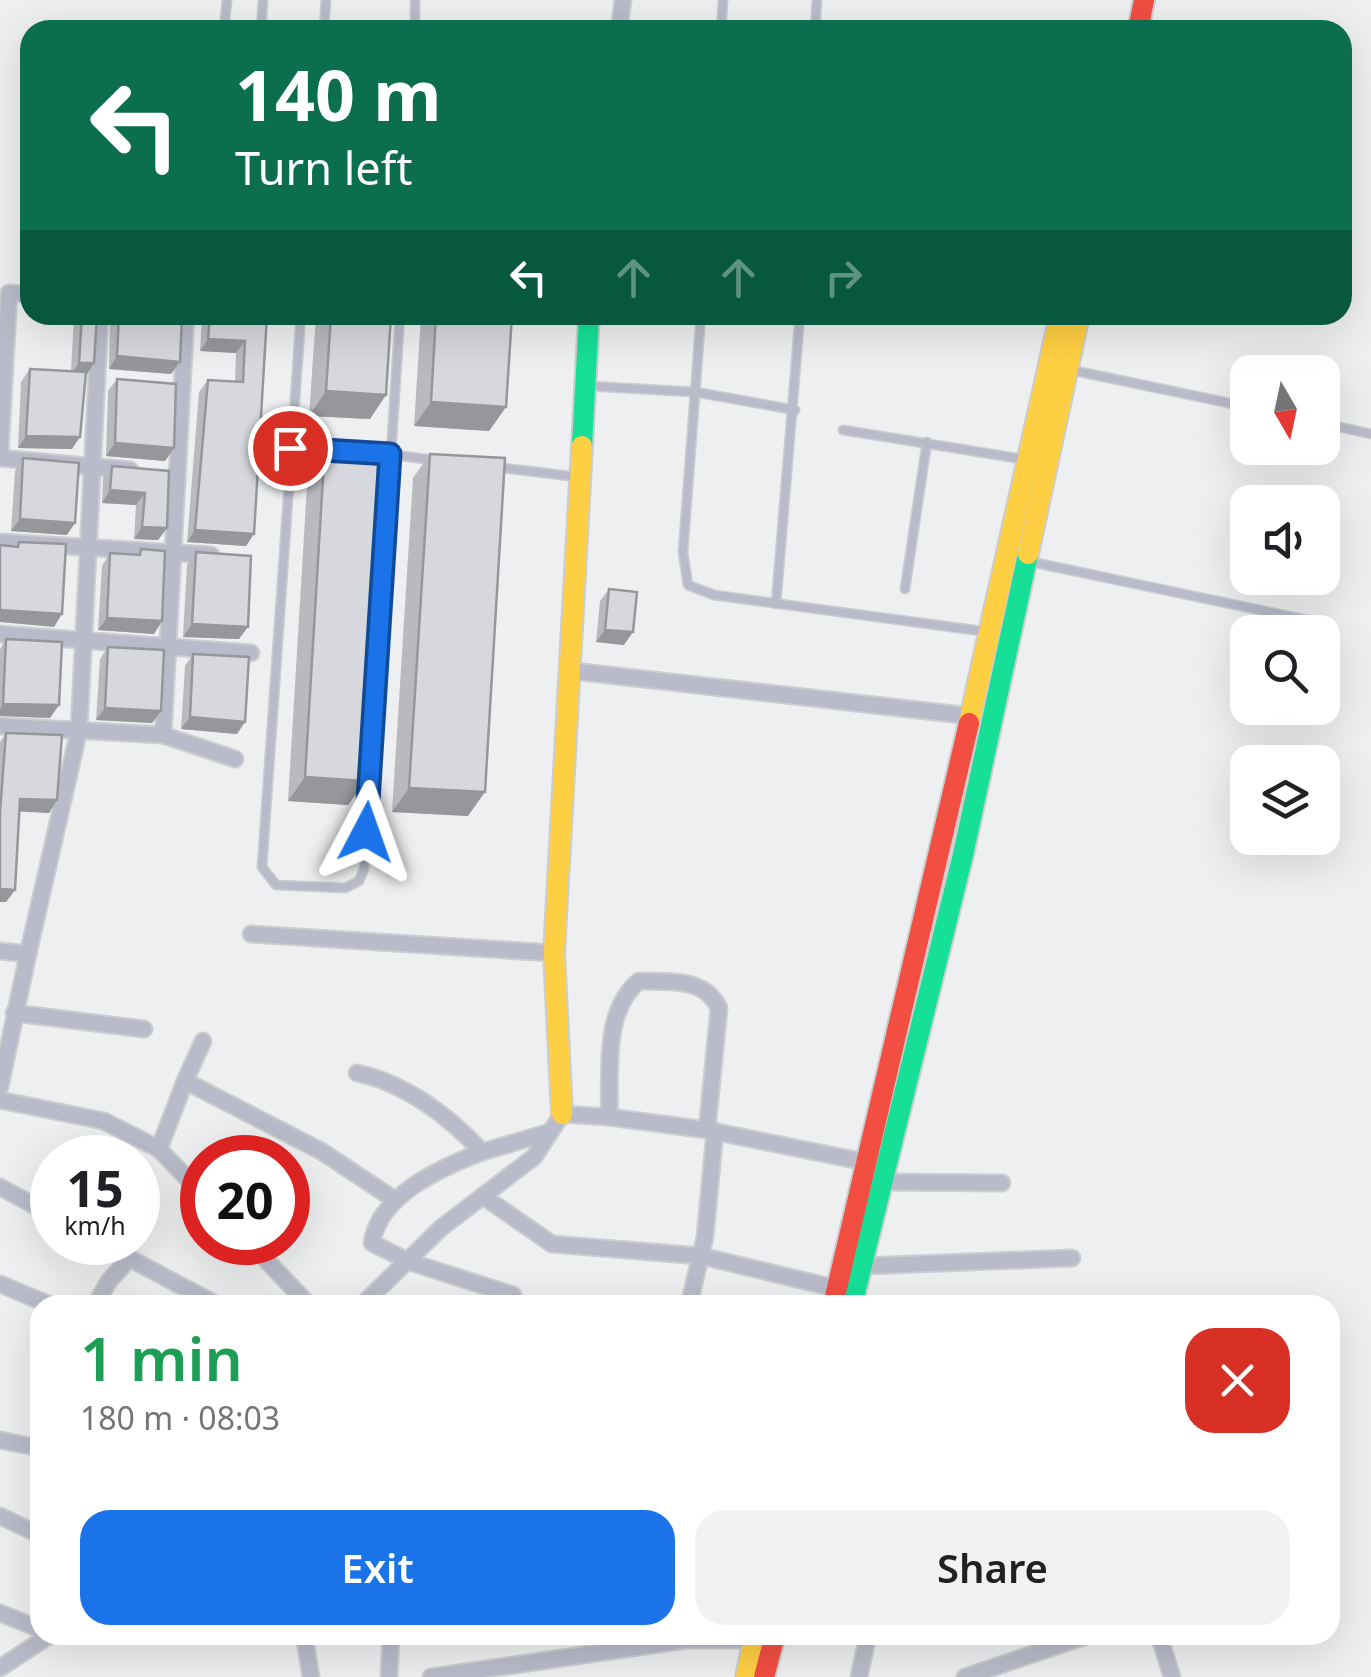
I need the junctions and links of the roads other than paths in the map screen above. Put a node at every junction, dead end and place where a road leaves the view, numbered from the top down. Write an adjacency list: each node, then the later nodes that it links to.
1 (20, 294): 24 (street)
2 (101, 325): 28 (street)
3 (184, 325): 30 (street)
4 (301, 325): 20 (lane)
5 (399, 325): 23 (lane)
6 (589, 325): 12 (street)
7 (699, 325): 13 (lane)
8 (800, 325): 15 (lane)
9 (1058, 325): 25 (street)
10 (1076, 325): 11 (street)
11 (1066, 368): 14 (lane); 27 (street)
12 (586, 386): 13 (lane); 31 (street)
13 (695, 392): 15 (lane); 38 (lane)
14 (1230, 404)
15 (796, 410): 38 (lane)
16 (1340, 428): 18 (lane)
17 (843, 430): 19 (lane)
18 (1371, 434)
19 (926, 442): 25 (lane); 37 (lane)
20 (290, 448): 21 (lane); 23 (lane)
21 (330, 451)
22 (370, 453): 23 (lane)
23 (390, 454): 26 (lane)
24 (0, 456): 28 (street)
25 (1024, 459): 27 (lane); 41 (street)
26 (447, 461)
27 (1047, 463): 36 (street)
28 (92, 466): 30 (street); 33 (street)
29 (486, 466): 31 (lane)
30 (160, 472): 34 (street)
31 (581, 477): 45 (street)
32 (0, 542): 33 (street)
33 (89, 547): 34 (street); 42 (street)
34 (174, 554): 35 (street); 43 (street)
35 (226, 556)
36 (1027, 561): 39 (lane); 41 (street)
37 (904, 589)
38 (776, 604): 41 (lane)
39 (1283, 615)
40 (0, 634): 42 (street)
41 (1000, 634): 46 (street); 70 (street)
42 (86, 641): 43 (street); 48 (street)
43 (170, 649): 44 (street); 49 (street)
44 (251, 654)
45 (573, 671): 46 (street); 53 (street)
46 (972, 716): 68 (street)
47 (0, 726): 48 (street)
48 (79, 730): 49 (street); 54 (street)
49 (163, 735): 50 (street)
50 (234, 758)
51 (251, 934): 53 (street)
52 (0, 950): 54 (street)
53 (554, 953): 63 (street)
54 (28, 954): 55 (street)
55 (14, 1013): 56 (street); 60 (street)
56 (144, 1029)
57 (203, 1041): 59 (street)
58 (357, 1074): 67 (street)
59 (185, 1081): 66 (street); 74 (street)
60 (0, 1087)
61 (0, 1100): 65 (street)
62 (609, 1117): 63 (street); 64 (street); 64 (street)
63 (556, 1123): 67 (street); 73 (street)
64 (711, 1130): 68 (street); 77 (street)
65 (133, 1135)
66 (160, 1149): 69 (street)
67 (482, 1152): 74 (street)
68 (865, 1162): 91 (street)
69 (180, 1170)
70 (882, 1182): 71 (street); 82 (street)
71 (1002, 1183)
72 (0, 1186): 75 (street)
73 (484, 1196): 77 (street); 78 (street)
74 (394, 1200): 78 (street)
75 (30, 1203)
76 (1072, 1258): 82 (street)
77 (701, 1260): 89 (street); 90 (street)
78 (410, 1262): 87 (street); 88 (street)
79 (123, 1265): 84 (street)
80 (138, 1265): 85 (street)
81 (271, 1265): 86 (street)
82 (864, 1266): 92 (street)
83 (0, 1284): 93 (street)
84 (100, 1295)
85 (197, 1295)
86 (299, 1295)
87 (373, 1295)
88 (512, 1295)
89 (692, 1295)
90 (834, 1295)
91 (845, 1295)
92 (847, 1295)
93 (30, 1297)
94 (0, 1440): 95 (street)
95 (30, 1446)
96 (0, 1516): 97 (street)
97 (30, 1530)
98 (0, 1614): 99 (street)
99 (30, 1624)
100 (35, 1645): 109 (street)
101 (305, 1645): 110 (street)
102 (391, 1645): 111 (street)
103 (635, 1645): 112 (street)
104 (758, 1645): 113 (street)
105 (762, 1645): 114 (street)
106 (866, 1645): 115 (street)
107 (1059, 1645): 116 (street)
108 (1162, 1645): 117 (street)
109 (0, 1668)
110 (310, 1677)
111 (389, 1677)
112 (431, 1677)
113 (746, 1677)
114 (764, 1677)
115 (859, 1677)
116 (965, 1677)
117 (1172, 1677)

